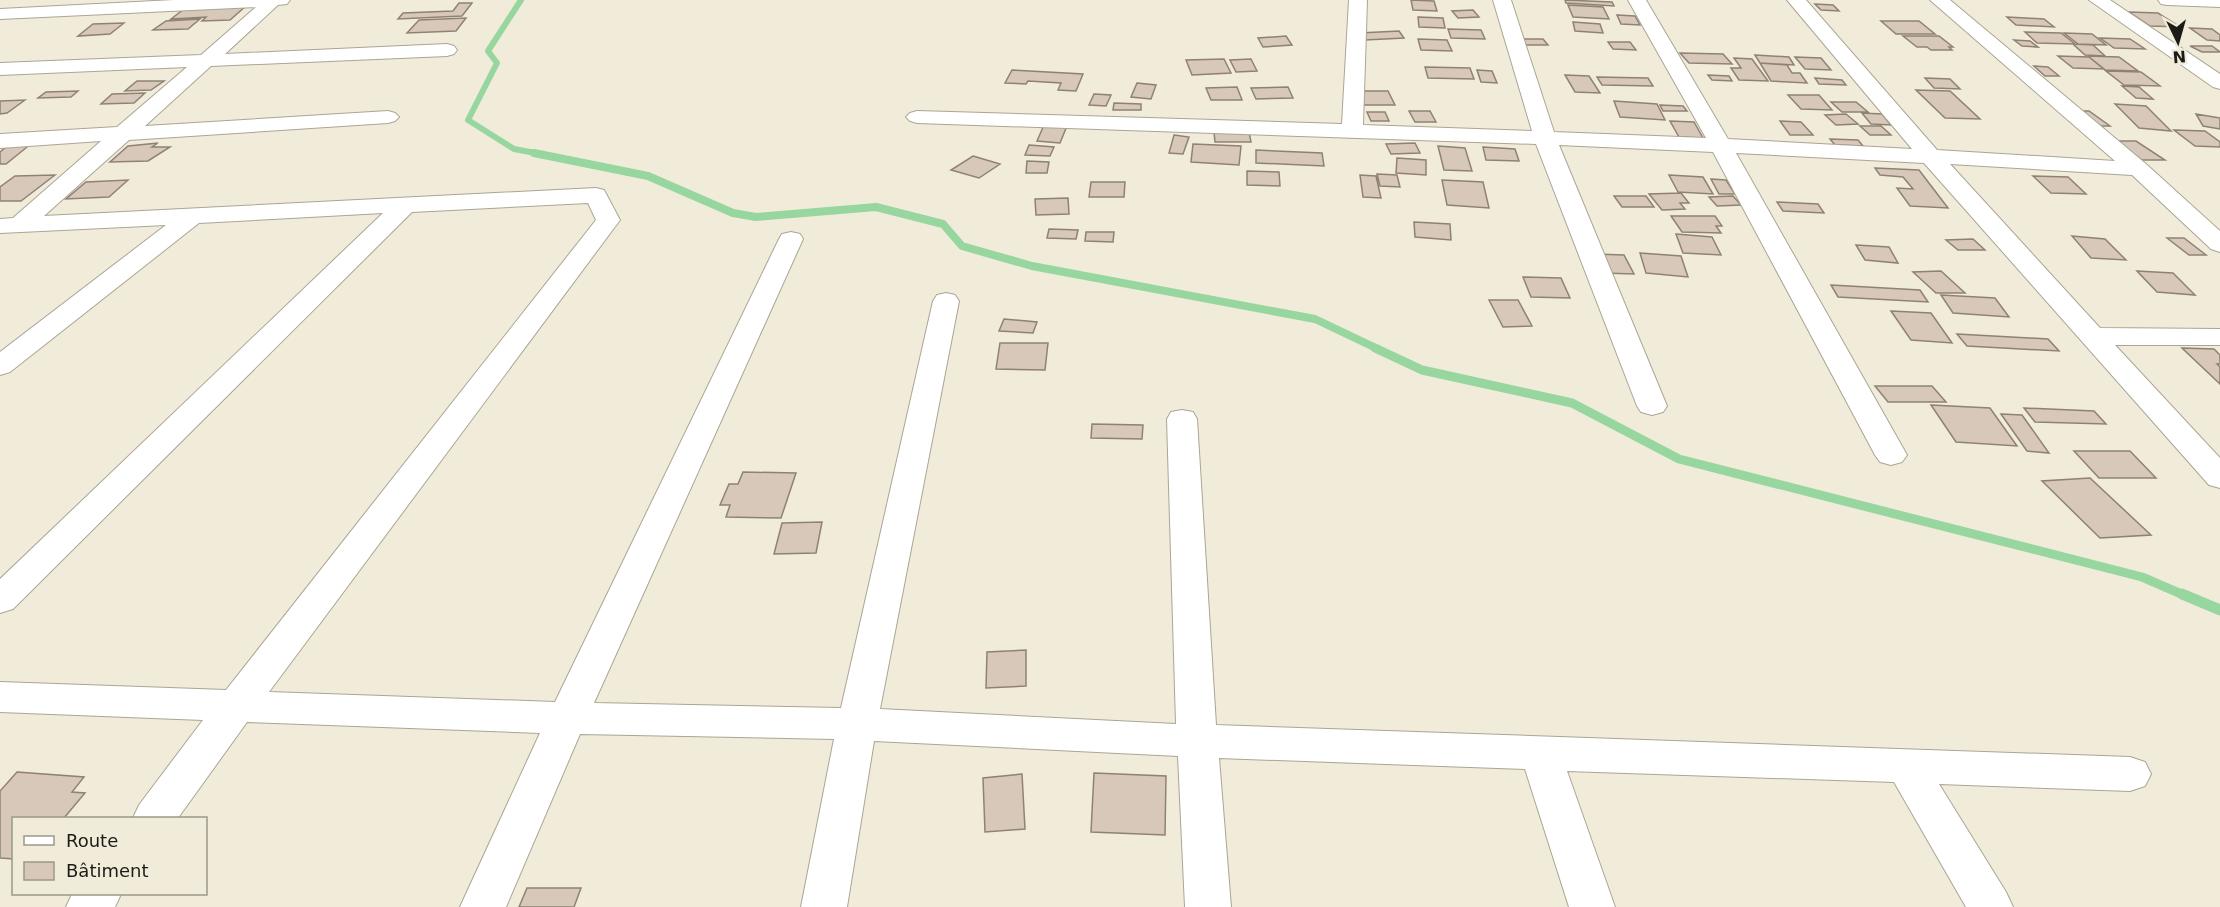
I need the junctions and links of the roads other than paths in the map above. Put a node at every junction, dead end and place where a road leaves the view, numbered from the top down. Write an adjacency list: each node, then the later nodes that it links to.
1 (274, 0): 2 (street); 11 (street); 13 (street)
2 (284, 0)
3 (1358, 0): 18 (street)
4 (1502, 0): 20 (street)
5 (1637, 0): 22 (street)
6 (1796, 0): 23 (street)
7 (1939, 0): 24 (street)
8 (2098, 0): 15 (street)
9 (2167, 0): 10 (street)
10 (2220, 2)
11 (0, 14)
12 (447, 50): 13 (street)
13 (207, 61): 14 (street); 19 (street)
14 (0, 69)
15 (2220, 83)
16 (388, 117): 19 (street)
17 (917, 117): 18 (street)
18 (1352, 131): 20 (street)
19 (124, 133): 21 (street); 27 (street)
20 (1545, 139): 22 (street); 34 (street)
21 (0, 141)
22 (1720, 144): 23 (street); 36 (street)
23 (1929, 154): 24 (street); 31 (street)
24 (2138, 169): 29 (street)
25 (405, 204): 26 (street); 38 (street); 40 (street)
26 (193, 216): 27 (street); 33 (street)
27 (10, 225)
28 (790, 239): 41 (street)
29 (2220, 244)
30 (946, 301): 42 (street)
31 (2094, 336): 32 (street); 37 (street)
32 (2220, 337)
33 (0, 366)
34 (1652, 406)
35 (1182, 419): 43 (street)
36 (1891, 455)
37 (2220, 478)
38 (0, 600)
39 (0, 697): 40 (street)
40 (236, 706): 41 (street); 47 (street)
41 (567, 718): 42 (street); 48 (street)
42 (857, 724): 43 (street); 49 (street)
43 (1197, 741): 44 (street); 50 (street)
44 (1541, 754): 45 (street); 51 (street)
45 (1906, 767): 46 (street); 52 (street)
46 (2130, 774)
47 (155, 817)
48 (483, 907)
49 (824, 907)
50 (1209, 907)
51 (1592, 907)
52 (1990, 907)

